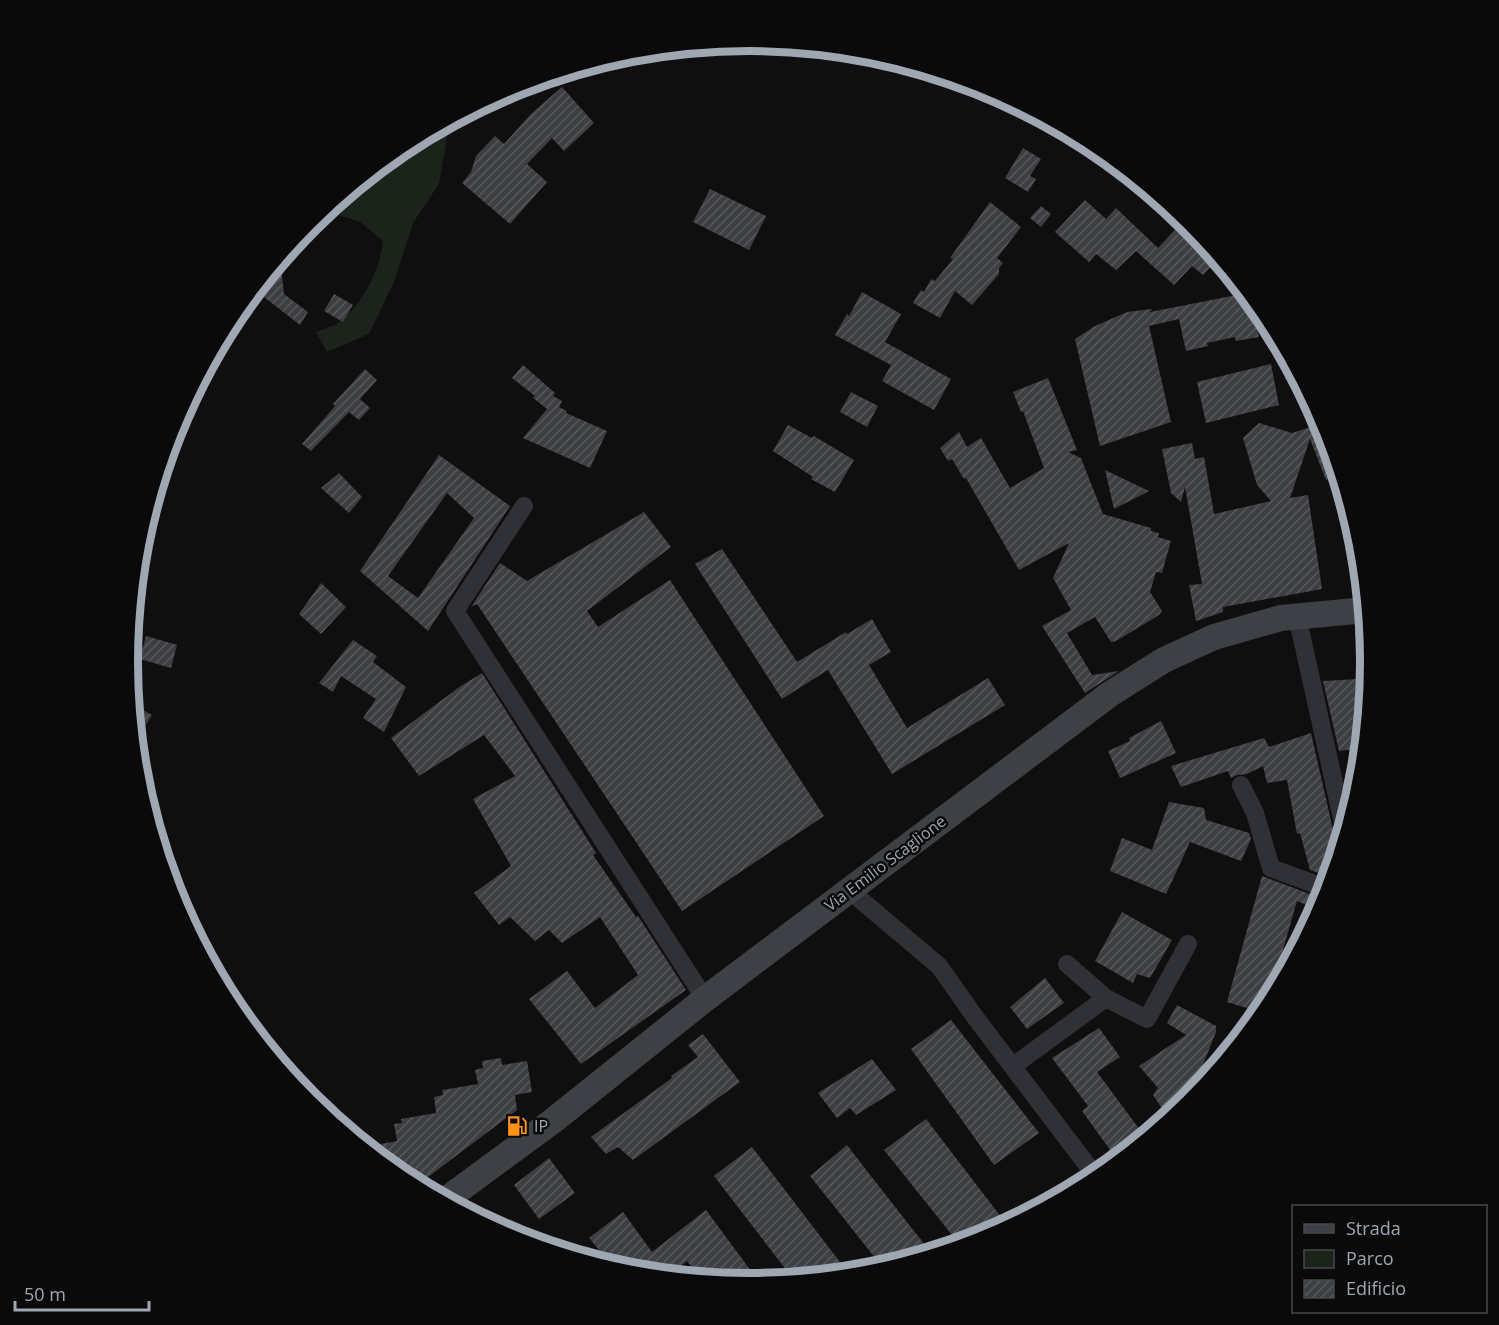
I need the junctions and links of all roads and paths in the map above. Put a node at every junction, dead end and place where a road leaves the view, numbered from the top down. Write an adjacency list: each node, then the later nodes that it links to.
1 (524, 506): 11 (street)
2 (1359, 611): 3 (main road, Via Emilio Scaglione)
3 (1297, 616): 5 (street); 7 (main road, Via Emilio Scaglione)
4 (1241, 785): 6 (street)
5 (1341, 815)
6 (1319, 886)
7 (849, 890): 11 (main road, Via Emilio Scaglione); 12 (street)
8 (1188, 944): 10 (street)
9 (1067, 964): 10 (street)
10 (1106, 998): 12 (street)
11 (705, 999): 14 (main road, Via Emilio Scaglione)
12 (1014, 1066): 13 (street)
13 (1091, 1170)
14 (451, 1196)

